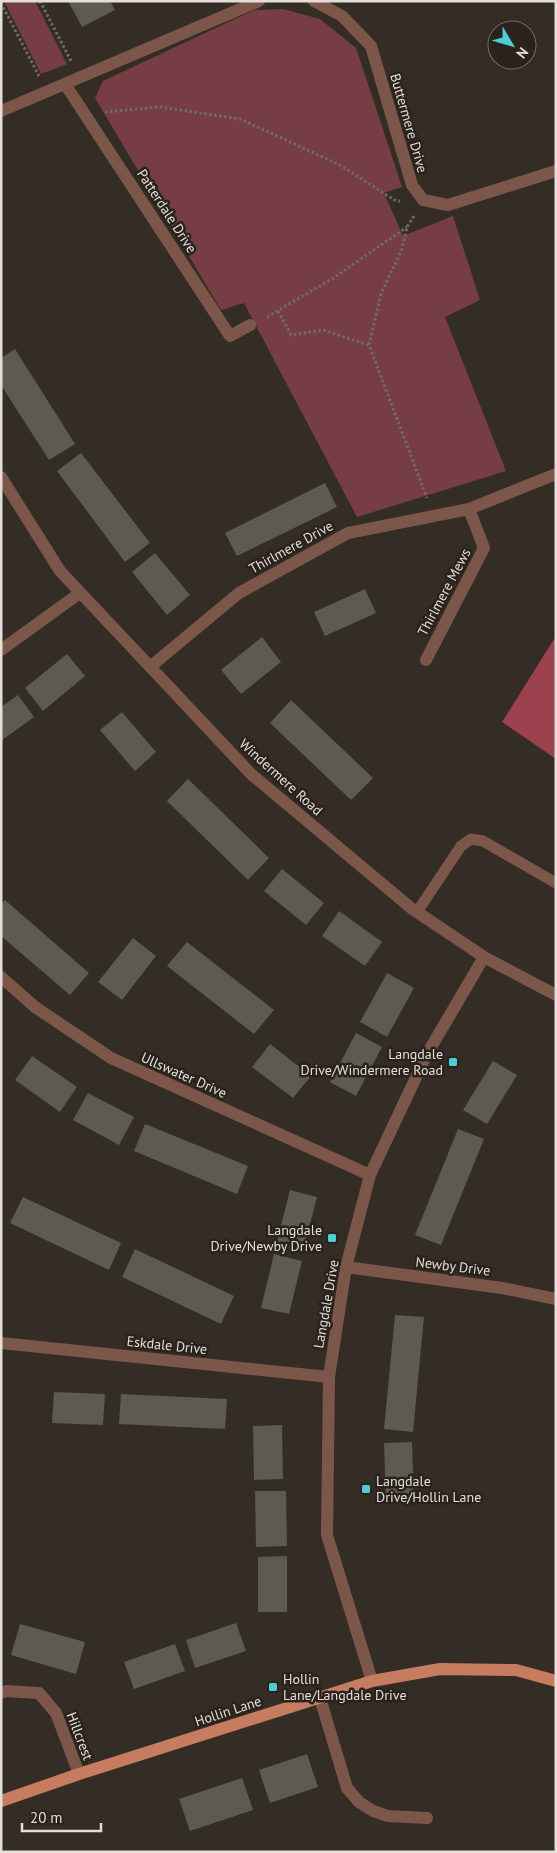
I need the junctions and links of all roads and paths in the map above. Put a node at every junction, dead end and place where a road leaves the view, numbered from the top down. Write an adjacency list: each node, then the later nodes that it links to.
1 (40, 1): 5 (path)
2 (258, 1): 5 (street)
3 (314, 1): 11 (street, Buttermere Drive)
4 (1, 3): 7 (path)
5 (79, 77): 6 (street)
6 (65, 84): 7 (street); 9 (street, Patterdale Drive)
7 (47, 92): 8 (street)
8 (1, 111)
9 (91, 120): 11 (path); 12 (street, Patterdale Drive)
10 (556, 172): 11 (street)
11 (423, 200)
12 (250, 325)
13 (369, 344): 13 (path); 17 (path)
14 (556, 474): 16 (street, Thirlmere Drive)
15 (1, 477): 18 (street, Windermere Road)
16 (469, 509): 17 (street, Thirlmere Drive); 20 (street, Thirlmere Mews)
17 (433, 515): 21 (street, Thirlmere Drive)
18 (80, 594): 19 (street); 21 (street, Windermere Road)
19 (1, 650)
20 (426, 660)
21 (150, 667): 23 (street, Windermere Road)
22 (556, 883): 23 (lane)
23 (417, 912): 24 (street, Windermere Road)
24 (484, 957): 26 (street, Windermere Road); 27 (street, Langdale Drive)
25 (1, 977): 27 (street, Ullswater Drive)
26 (556, 995)
27 (370, 1175): 28 (street, Langdale Drive)
28 (346, 1268): 29 (street, Newby Drive); 31 (street, Langdale Drive)
29 (556, 1299)
30 (1, 1343): 31 (street, Eskdale Drive)
31 (329, 1377): 32 (street, Langdale Drive)
32 (372, 1681): 33 (main road, Hollin Lane); 35 (main road, Hollin Lane)
33 (556, 1681)
34 (1, 1693): 36 (street, Hillcrest)
35 (320, 1698): 36 (main road, Hollin Lane); 38 (street)
36 (79, 1774): 37 (main road, Hollin Lane)
37 (1, 1801)
38 (427, 1818)

